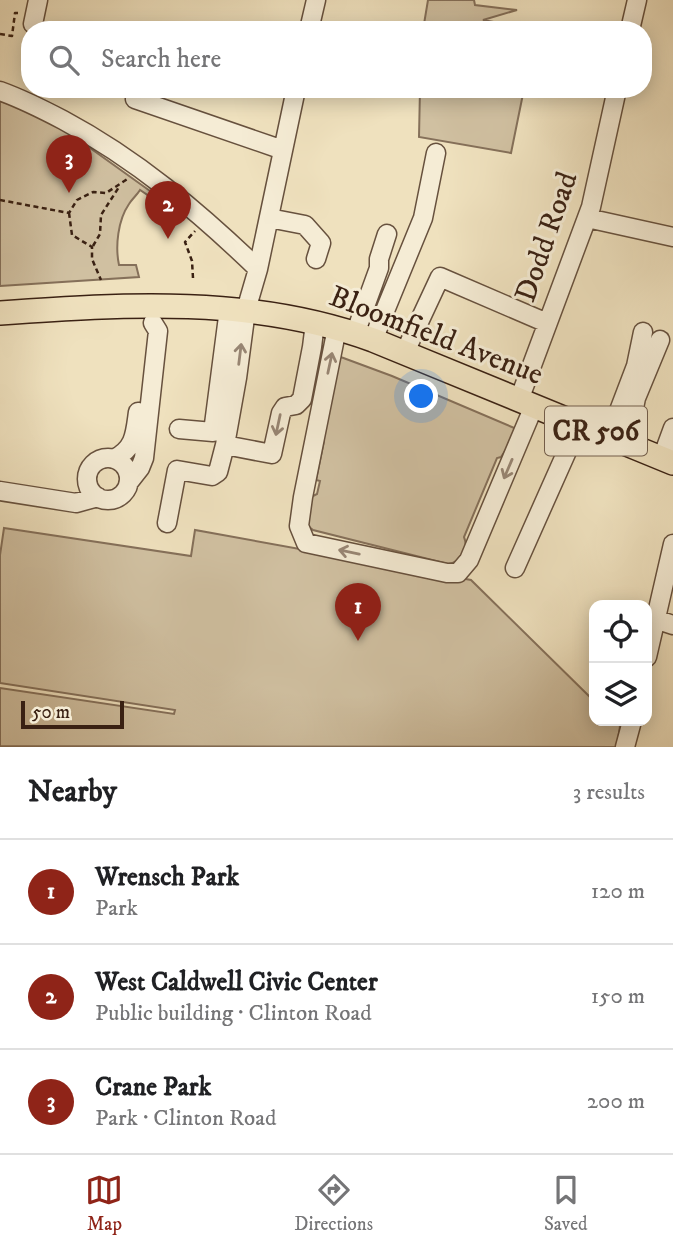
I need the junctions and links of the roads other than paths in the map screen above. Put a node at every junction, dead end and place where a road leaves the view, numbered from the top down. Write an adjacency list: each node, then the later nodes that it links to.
1 (316, 0): 3 (street)
2 (637, 0): 4 (street)
3 (311, 21)
4 (632, 21)
5 (0, 91): 16 (street)
6 (294, 98): 9 (street)
7 (615, 98): 12 (street, Dodd Road)
8 (135, 99): 9 (street)
9 (283, 150): 11 (street)
10 (436, 153): 21 (street)
11 (269, 218): 15 (street); 16 (street)
12 (587, 218): 14 (street); 20 (street, Dodd Road)
13 (387, 234): 21 (street)
14 (673, 237)
15 (316, 259)
16 (258, 269): 17 (street)
17 (238, 309): 19 (main road, Bloomfield Avenue / CR 506); 21 (main road, Bloomfield Avenue / CR 506); 28 (street); 30 (street, one-way to 17)
18 (0, 313): 19 (main road, Bloomfield Avenue / CR 506)
19 (154, 314): 31 (street); 33 (street)
20 (547, 323): 24 (street); 25 (street, Dodd Road)
21 (345, 331): 24 (main road, Bloomfield Avenue / CR 506); 25 (street, Dodd Road, one-way to 21); 30 (street, one-way to 30)
22 (643, 332): 29 (street)
23 (660, 340): 29 (street)
24 (405, 352): 25 (main road, Bloomfield Avenue / CR 506)
25 (527, 403): 26 (main road, Bloomfield Avenue / CR 506)
26 (574, 422): 29 (main road, Bloomfield Avenue / CR 506); 38 (street)
27 (673, 428): 32 (street)
28 (179, 429)
29 (616, 440): 32 (main road, Bloomfield Avenue / CR 506)
30 (225, 445): 36 (street)
31 (114, 459): 33 (street); 35 (street)
32 (667, 461)
33 (129, 482): 35 (street)
34 (0, 491): 35 (street)
35 (97, 497)
36 (167, 523)
37 (673, 544): 39 (street)
38 (515, 568)
39 (656, 619): 40 (street); 41 (street)
40 (673, 625)
41 (652, 636)
42 (631, 726): 43 (street)
43 (625, 747)

